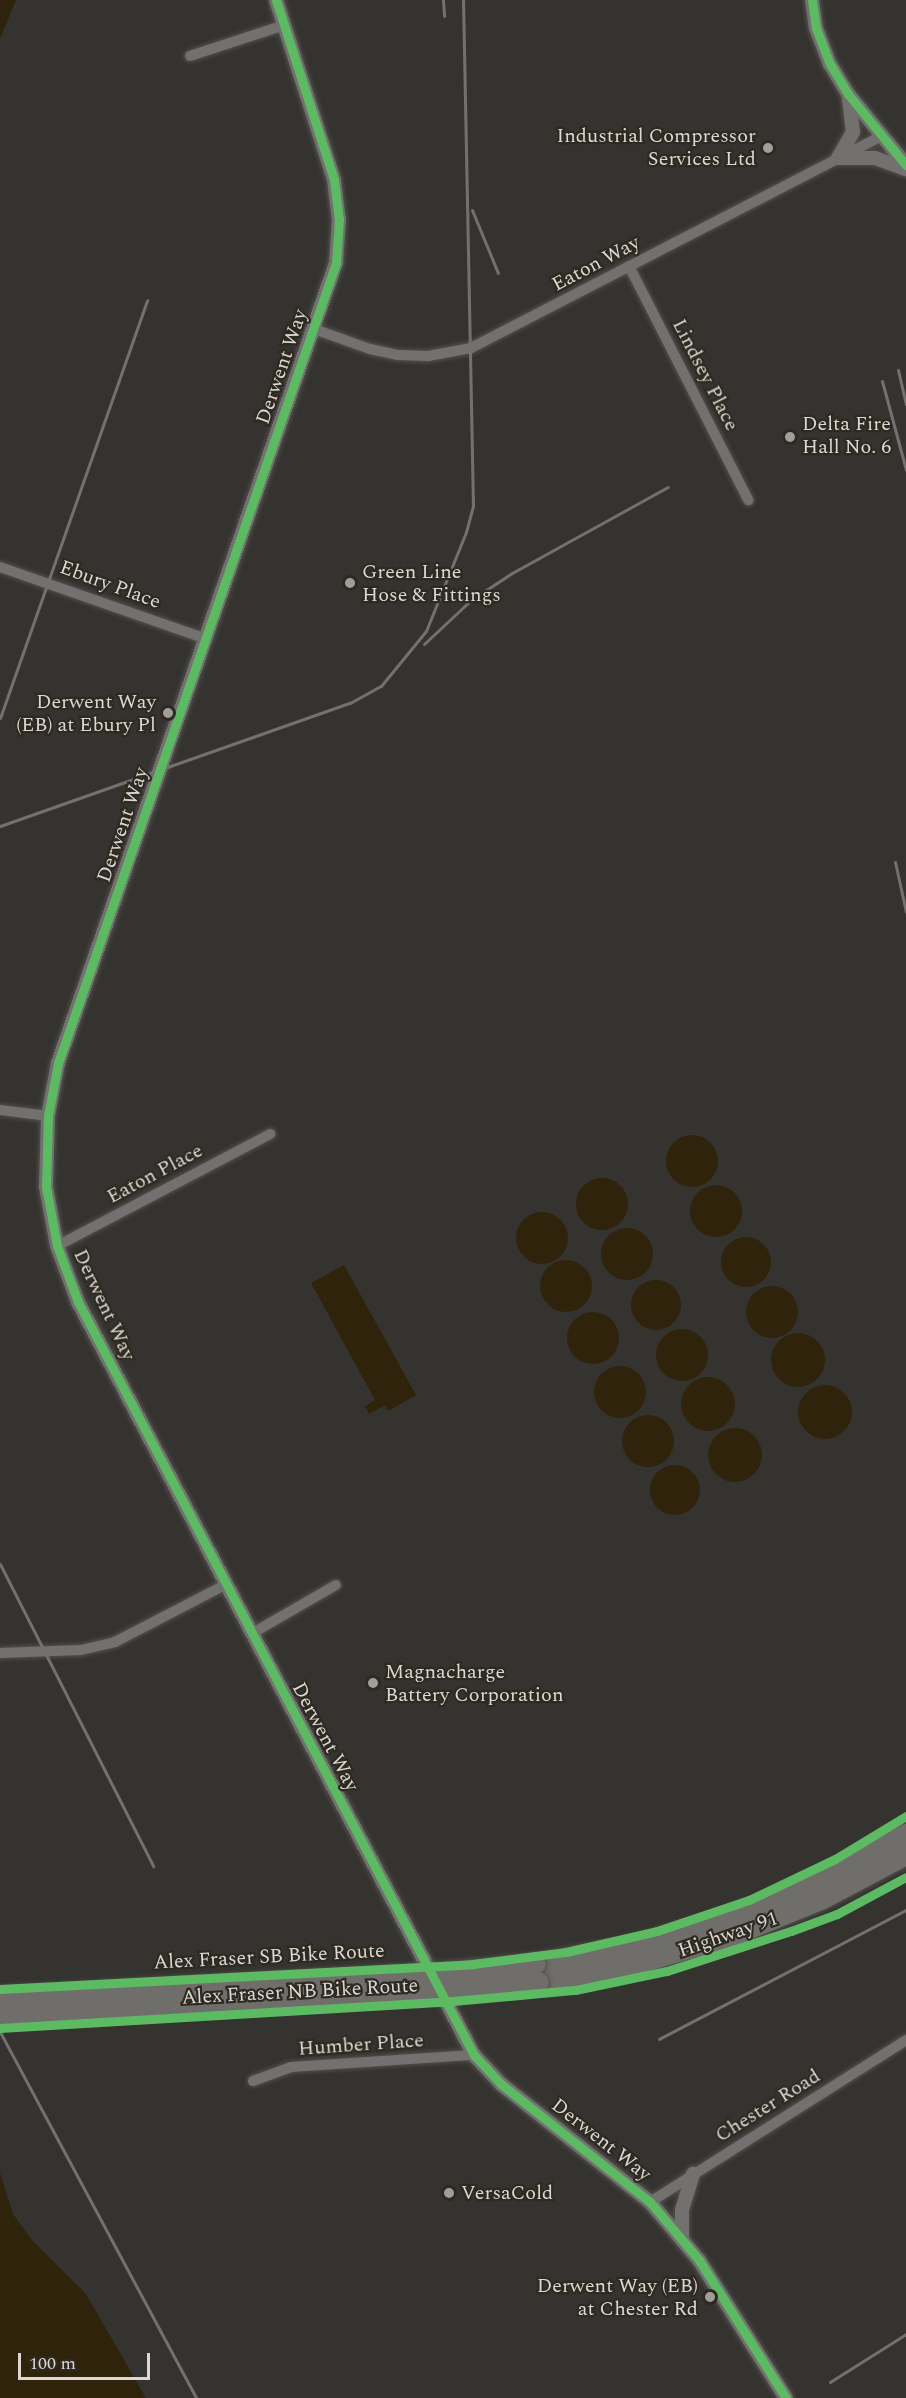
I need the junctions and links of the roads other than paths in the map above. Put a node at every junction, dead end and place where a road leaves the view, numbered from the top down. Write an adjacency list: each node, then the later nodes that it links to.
1 (276, 0): 3 (street, Derwent Way)
2 (812, 0): 5 (street)
3 (282, 26): 4 (street); 10 (street, Derwent Way)
4 (190, 56)
5 (848, 94): 6 (street); 7 (street)
6 (881, 136): 7 (street, Eaton Way); 8 (street)
7 (838, 159): 8 (street); 9 (street, Eaton Way)
8 (906, 167)
9 (628, 266): 10 (street, Eaton Way); 11 (street, Lindsey Place)
10 (314, 329): 13 (street, Derwent Way)
11 (748, 500)
12 (0, 567): 13 (street, Ebury Place)
13 (207, 639): 15 (street, Derwent Way)
14 (0, 1110): 15 (street)
15 (48, 1116): 17 (street, Derwent Way)
16 (270, 1134): 17 (street, Eaton Place)
17 (57, 1246): 18 (street, Derwent Way)
18 (225, 1585): 20 (street, Derwent Way); 21 (street)
19 (336, 1586): 20 (street)
20 (251, 1634): 31 (street, Derwent Way)
21 (0, 1653)
22 (906, 1825): 26 (highway)
23 (906, 1834): 26 (highway)
24 (906, 1855): 26 (highway, Highway 91)
25 (906, 1867): 26 (highway)
26 (847, 1878): 27 (highway, Highway 91)
27 (538, 1973): 28 (highway, bridge); 29 (highway, bridge)
28 (0, 1997)
29 (0, 2015)
30 (906, 2040): 33 (street, Chester Road)
31 (474, 2055): 32 (street, Humber Place); 34 (street, Derwent Way)
32 (253, 2081)
33 (693, 2175): 34 (street, Chester Road); 35 (street)
34 (650, 2202): 35 (street, Derwent Way)
35 (682, 2238): 36 (street, Derwent Way)
36 (786, 2398)

